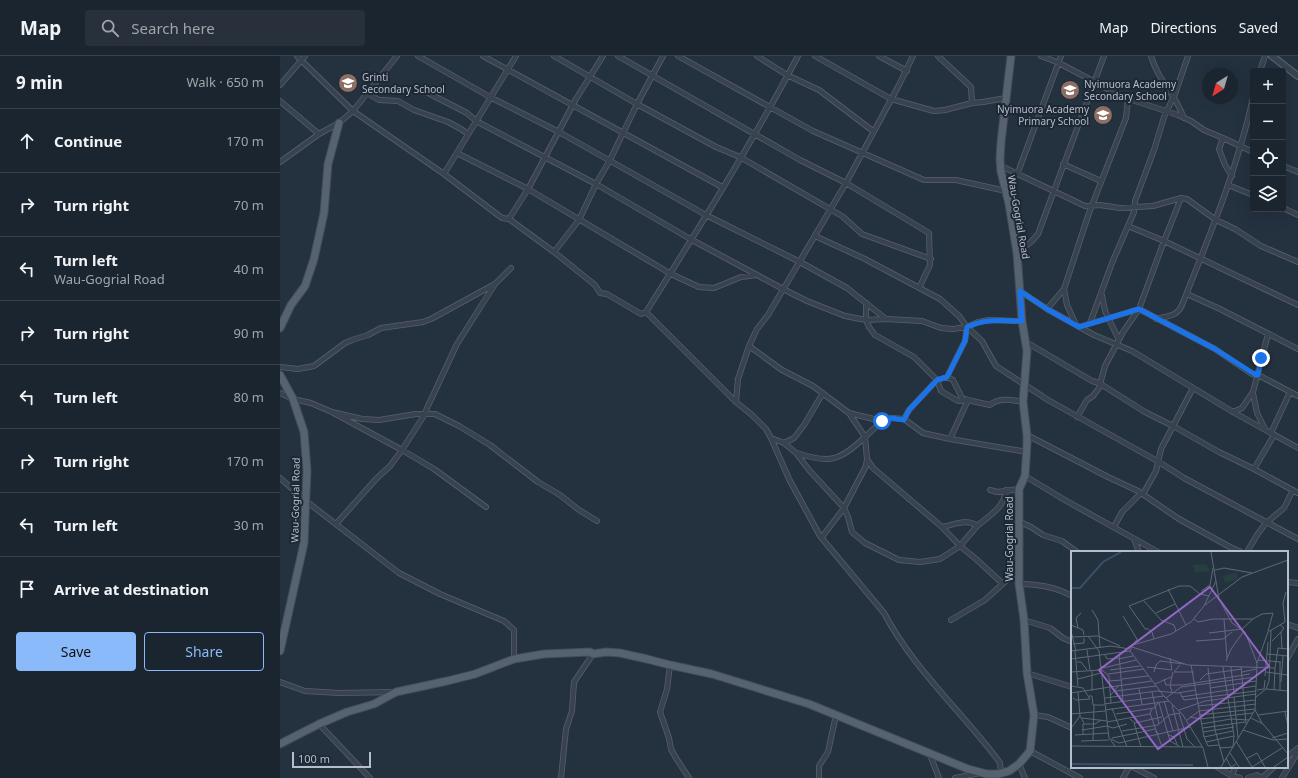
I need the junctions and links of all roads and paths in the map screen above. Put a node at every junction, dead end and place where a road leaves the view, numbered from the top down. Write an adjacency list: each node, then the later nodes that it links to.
1 (297, 56): 26 (street)
2 (305, 56): 26 (street)
3 (397, 56): 37 (street)
4 (418, 56): 39 (street)
5 (483, 56): 29 (street)
6 (516, 56): 29 (street)
7 (554, 56): 34 (street)
8 (603, 56): 34 (street)
9 (618, 56): 32 (street)
10 (663, 56): 32 (street)
11 (678, 56): 49 (street)
12 (757, 56): 31 (street)
13 (798, 56): 31 (street)
14 (815, 56): 42 (street)
15 (879, 56): 30 (street)
16 (913, 56): 30 (street)
17 (938, 56): 45 (street)
18 (1011, 56): 41 (main road, Wau-Gogrial Road)
19 (1041, 56): 27 (street)
20 (1061, 56): 27 (street)
21 (1104, 56): 35 (street)
22 (1151, 56): 40 (street)
23 (1188, 56): 40 (street)
24 (1265, 56): 28 (street)
25 (1272, 56): 33 (street)
26 (302, 60): 36 (street); 50 (street)
27 (1059, 63): 35 (street); 75 (street)
28 (1261, 68)
29 (506, 69): 39 (street); 48 (street)
30 (907, 71): 42 (street)
31 (787, 75): 49 (street); 55 (street)
32 (652, 76): 46 (street); 60 (street)
33 (1298, 76)
34 (590, 77): 46 (street); 48 (street)
35 (1094, 82): 43 (street); 70 (street)
36 (280, 85)
37 (367, 93): 50 (street); 59 (street)
38 (428, 93): 53 (street)
39 (490, 97): 53 (street); 56 (street)
40 (1173, 97): 51 (street); 52 (street)
41 (1006, 98): 45 (street); 71 (main road, Wau-Gogrial Road)
42 (891, 99): 45 (street); 55 (street)
43 (1128, 99): 51 (street); 77 (street)
44 (280, 101): 58 (street)
45 (972, 103)
46 (637, 104): 57 (street); 66 (street)
47 (1252, 104): 62 (street)
48 (574, 105): 56 (street); 57 (street)
49 (769, 108): 60 (street); 65 (street)
50 (353, 111): 54 (street); 74 (street)
51 (1166, 111): 52 (street); 88 (street)
52 (1184, 118): 61 (street)
53 (476, 121): 59 (street); 67 (street)
54 (339, 123): 58 (street); 129 (main road)
55 (873, 131): 65 (street)
56 (559, 132): 67 (street); 68 (street)
57 (623, 132): 68 (street); 81 (street)
58 (319, 134): 69 (street)
59 (468, 134): 64 (street)
60 (755, 134): 66 (street); 78 (street)
61 (1223, 138): 62 (street); 76 (street)
62 (1241, 147): 63 (street); 76 (street)
63 (1250, 151)
64 (457, 153): 74 (street); 82 (street)
65 (861, 153): 78 (street); 83 (street)
66 (740, 157): 81 (street); 89 (street)
67 (545, 158): 79 (street); 82 (street)
68 (610, 160): 79 (street); 91 (street)
69 (280, 162)
70 (1063, 164): 77 (street); 84 (street)
71 (1001, 166): 75 (street); 83 (main road, Wau-Gogrial Road)
72 (1286, 167): 73 (street)
73 (1298, 172)
74 (444, 174): 93 (street)
75 (1018, 175): 84 (street)
76 (1232, 176): 80 (street)
77 (1101, 180): 87 (street)
78 (846, 183): 89 (street); 102 (street)
79 (596, 184): 94 (street); 98 (street)
80 (1228, 185): 85 (street); 95 (street)
81 (722, 187): 91 (street)
82 (528, 189): 93 (street); 94 (street)
83 (1006, 191): 101 (main road, Wau-Gogrial Road)
84 (1053, 192): 87 (street); 101 (street)
85 (1250, 194)
86 (1181, 198): 88 (street); 95 (street); 99 (street)
87 (1091, 206): 88 (street); 112 (street)
88 (1134, 207): 96 (street)
89 (830, 209): 97 (street); 102 (street)
90 (1286, 209): 92 (street)
91 (706, 215): 98 (street); 104 (street)
92 (1298, 215)
93 (509, 219): 100 (street)
94 (579, 220): 100 (street); 107 (street)
95 (1216, 220): 103 (street); 105 (street)
96 (1128, 226): 99 (street); 114 (street)
97 (815, 236): 104 (street); 110 (street)
98 (692, 240): 107 (street); 108 (street)
99 (1164, 242): 103 (street); 119 (street)
100 (554, 252): 120 (street)
101 (1017, 253): 113 (main road, Wau-Gogrial Road)
102 (931, 259): 110 (street)
103 (1200, 259): 115 (street); 117 (street)
104 (800, 262): 111 (street); 116 (street)
105 (1298, 262)
106 (511, 268): 109 (street)
107 (671, 274): 108 (street); 120 (street)
108 (757, 275): 111 (street)
109 (495, 284): 135 (street); 155 (street)
110 (919, 288): 128 (street)
111 (783, 289): 124 (street); 133 (street)
112 (1064, 289): 118 (street); 127 (street)
113 (1020, 291): 118 (street); 125 (main road, Wau-Gogrial Road)
114 (1101, 293): 123 (street); 126 (street)
115 (1187, 294): 121 (street); 130 (street)
116 (866, 303): 122 (street); 124 (street)
117 (1298, 305)
118 (1047, 309): 127 (street)
119 (1139, 309): 121 (street); 123 (street); 132 (street)
120 (646, 312): 150 (street)
121 (1156, 318): 137 (street)
122 (886, 319): 124 (street); 128 (street)
123 (1108, 319): 126 (street); 132 (street)
124 (866, 320): 139 (street)
125 (1022, 321): 128 (street); 131 (main road, Wau-Gogrial Road)
126 (1090, 323): 127 (street)
127 (1078, 326): 132 (street)
128 (967, 327): 138 (street); 141 (street)
129 (280, 328)
130 (1268, 334): 134 (street); 137 (street)
131 (1026, 342): 140 (street); 141 (main road, Wau-Gogrial Road)
132 (1118, 342): 140 (street); 142 (street)
133 (749, 346): 146 (street); 150 (street)
134 (1298, 349)
135 (280, 367)
136 (280, 375): 148 (main road, Wau-Gogrial Road)
137 (1258, 375): 144 (street); 145 (street)
138 (947, 377): 139 (street); 149 (street)
139 (937, 380): 149 (street); 157 (street)
140 (1101, 384): 156 (street); 159 (street)
141 (1024, 385): 151 (main road, Wau-Gogrial Road); 156 (street)
142 (1193, 388): 153 (street); 159 (street)
143 (280, 392): 148 (street)
144 (1253, 392): 153 (street); 160 (street)
145 (1290, 392): 147 (street); 160 (street)
146 (823, 393): 154 (street); 165 (street)
147 (1298, 396)
148 (293, 399): 152 (street); 181 (main road, Wau-Gogrial Road)
149 (968, 400): 151 (street); 164 (street)
150 (736, 402): 163 (street)
151 (1023, 402): 161 (main road, Wau-Gogrial Road)
152 (332, 412): 155 (street); 167 (street)
153 (1233, 412): 160 (street)
154 (849, 413): 158 (street); 162 (street)
155 (425, 414): 167 (street); 185 (street)
156 (1077, 417): 171 (street)
157 (904, 420): 158 (street); 164 (street)
158 (882, 421): 162 (street)
159 (1173, 426): 171 (street); 172 (street)
160 (1270, 433): 166 (street); 172 (street)
161 (1027, 435): 168 (main road, Wau-Gogrial Road); 179 (street)
162 (865, 437): 169 (street); 170 (street)
163 (771, 438): 165 (street); 191 (street)
164 (950, 440): 168 (street)
165 (784, 443): 169 (street)
166 (1298, 448)
167 (402, 450): 182 (street); 187 (street)
168 (1027, 452): 173 (main road, Wau-Gogrial Road)
169 (796, 453): 183 (street)
170 (867, 459): 183 (street); 189 (street)
171 (1159, 462): 179 (street); 186 (street)
172 (1254, 469): 178 (street)
173 (1025, 476): 175 (main road, Wau-Gogrial Road); 190 (street)
174 (280, 478): 181 (street)
175 (1019, 489): 177 (street); 184 (main road, Wau-Gogrial Road)
176 (990, 490): 177 (street)
177 (1006, 490): 188 (street)
178 (1293, 490): 180 (street); 186 (street)
179 (1142, 493): 190 (street); 198 (street)
180 (1298, 493)
181 (306, 501): 187 (street); 212 (main road, Wau-Gogrial Road)
182 (486, 507)
183 (844, 508): 191 (street); 194 (street)
184 (1018, 520): 195 (street); 200 (main road, Wau-Gogrial Road)
185 (597, 521)
186 (1267, 521): 193 (street); 199 (street)
187 (336, 524): 215 (street)
188 (977, 526): 189 (street); 194 (street)
189 (942, 527): 194 (street)
190 (1114, 527): 192 (street)
191 (822, 537): 236 (street)
192 (1134, 539): 196 (street); 197 (street)
193 (1298, 539)
194 (960, 546): 202 (street)
195 (1076, 551)
196 (1139, 551)
197 (1156, 551)
198 (1238, 551)
199 (1248, 551)
200 (1019, 569): 202 (street); 204 (main road, Wau-Gogrial Road)
201 (1288, 582): 203 (street)
202 (1002, 583): 206 (street)
203 (1298, 583)
204 (1019, 584): 205 (street); 207 (main road, Wau-Gogrial Road)
205 (1071, 596)
206 (951, 620)
207 (1024, 620): 211 (street); 217 (main road, Wau-Gogrial Road)
208 (1288, 624): 209 (street)
209 (1298, 628)
210 (1298, 639): 214 (street)
211 (1071, 642)
212 (280, 651)
213 (593, 654): 215 (main road); 216 (main road); 241 (street)
214 (1288, 657)
215 (514, 660): 220 (main road)
216 (670, 666): 221 (main road); 242 (street)
217 (1026, 673): 219 (street); 222 (main road, Wau-Gogrial Road)
218 (280, 682): 220 (street)
219 (1071, 687)
220 (396, 692): 223 (main road)
221 (836, 715): 229 (main road); 243 (street)
222 (1034, 715): 224 (street); 227 (main road, Wau-Gogrial Road)
223 (319, 724): 225 (main road); 240 (street)
224 (1071, 728)
225 (280, 744)
226 (1298, 748): 230 (street)
227 (1030, 751): 231 (main road); 247 (street)
228 (1298, 752): 239 (street)
229 (932, 754): 235 (main road); 244 (street)
230 (1288, 756)
231 (1019, 764): 236 (main road); 246 (street)
232 (1135, 768): 249 (street)
233 (1219, 768): 238 (street)
234 (1273, 768): 252 (street)
235 (982, 773): 236 (main road); 245 (street)
236 (1001, 773)
237 (1124, 776): 248 (street)
238 (1230, 776): 250 (street)
239 (1283, 776): 253 (street)
240 (370, 778)
241 (561, 778)
242 (690, 778)
243 (819, 778)
244 (939, 778)
245 (955, 778)
246 (1025, 778)
247 (1080, 778)
248 (1119, 778)
249 (1154, 778)
250 (1240, 778)
251 (1248, 778): 252 (street)
252 (1262, 778)
253 (1289, 778)

